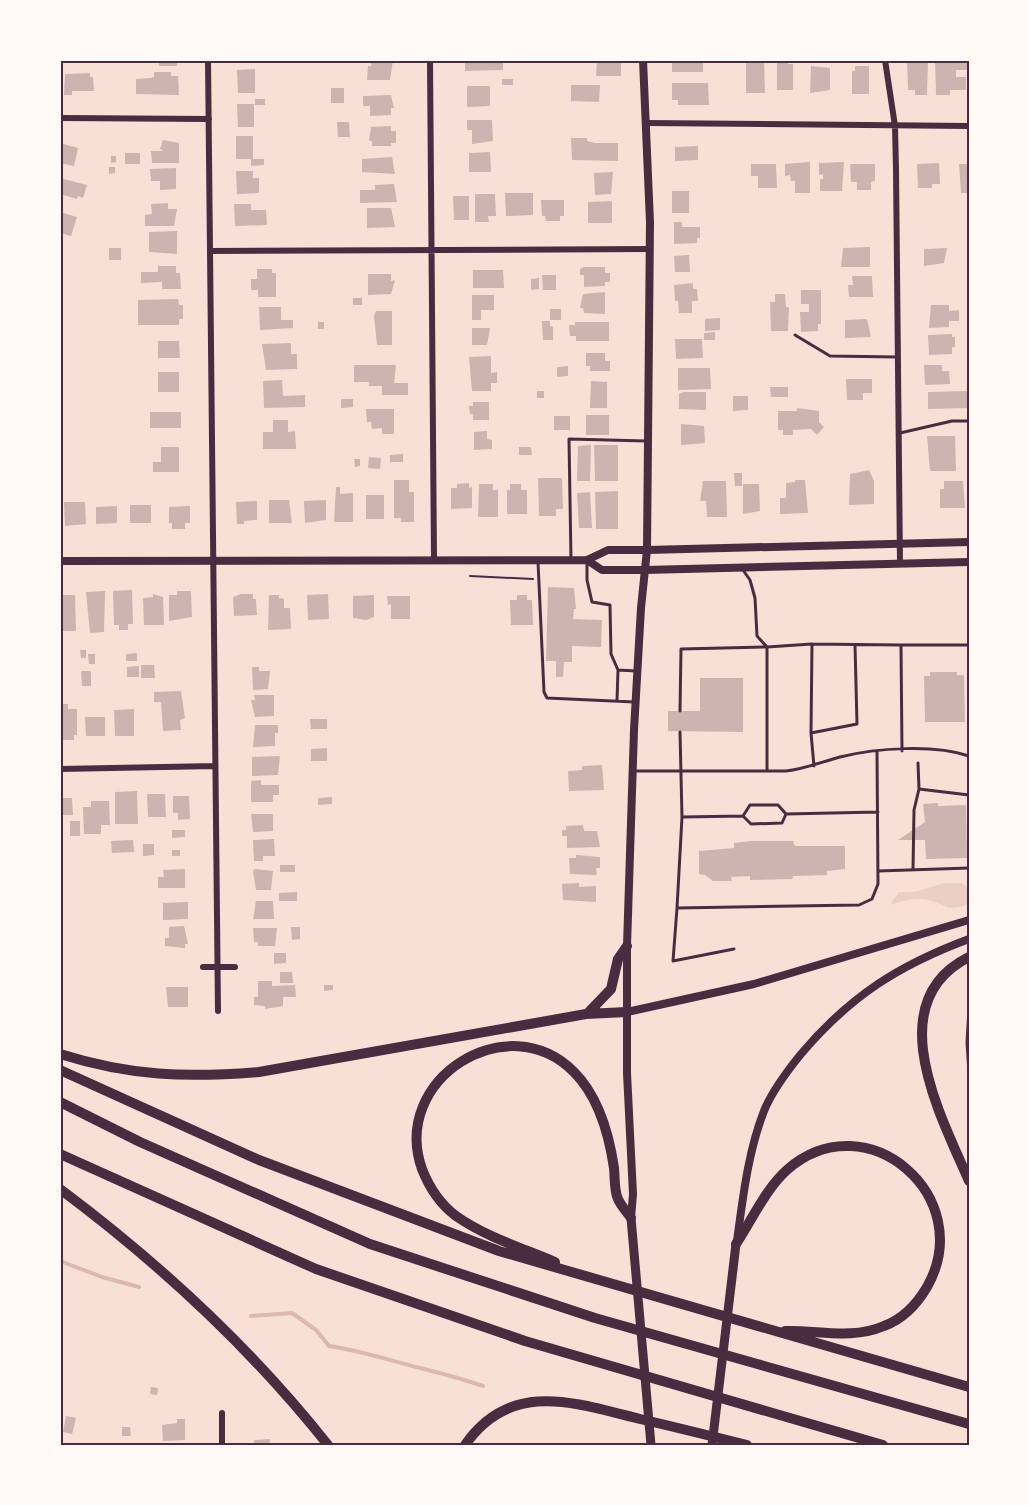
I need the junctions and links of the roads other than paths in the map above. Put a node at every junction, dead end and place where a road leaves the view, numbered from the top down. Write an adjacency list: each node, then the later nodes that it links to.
1 (208, 60): 6 (street)
2 (430, 60): 11 (street)
3 (643, 60): 7 (main road)
4 (885, 60): 8 (street)
5 (60, 118): 6 (street)
6 (209, 119): 12 (street)
7 (645, 123): 8 (street); 10 (main road)
8 (895, 126): 9 (street); 14 (street)
9 (969, 126)
10 (650, 249): 11 (street); 17 (main road)
11 (431, 250): 12 (street); 23 (street)
12 (210, 251): 22 (street)
13 (795, 335): 14 (lane)
14 (897, 357): 16 (street)
15 (969, 421): 16 (lane)
16 (898, 433): 19 (street)
17 (648, 441): 20 (main road); 24 (lane)
18 (969, 542): 19 (main road)
19 (900, 544): 20 (main road); 28 (street)
20 (647, 550): 25 (street); 30 (main road)
21 (538, 559): 23 (street); 24 (street); 38 (lane)
22 (213, 560): 23 (street); 26 (street); 47 (street)
23 (434, 560)
24 (571, 560): 25 (street)
25 (587, 560): 30 (street); 36 (lane)
26 (60, 561)
27 (969, 562): 28 (main road)
28 (900, 563): 29 (main road)
29 (740, 566): 30 (main road); 35 (lane)
30 (645, 570): 37 (main road)
31 (812, 644): 32 (lane); 35 (lane); 42 (lane)
32 (855, 645): 33 (lane); 42 (lane)
33 (901, 645): 34 (lane); 43 (lane)
34 (969, 645)
35 (767, 647): 40 (lane); 52 (lane)
36 (618, 670): 37 (lane); 38 (lane)
37 (638, 671): 39 (main road)
38 (616, 701): 39 (lane)
39 (636, 702): 50 (main road)
40 (681, 711)
41 (680, 732): 51 (lane)
42 (810, 733): 48 (lane)
43 (902, 751): 44 (lane); 45 (lane)
44 (877, 752): 48 (lane); 55 (lane)
45 (969, 756)
46 (918, 763): 53 (lane)
47 (215, 765): 49 (street); 69 (street)
48 (814, 766): 52 (lane)
49 (60, 768)
50 (633, 771): 51 (lane); 65 (main road)
51 (680, 771): 52 (lane); 58 (lane)
52 (767, 771)
53 (919, 789): 54 (lane); 60 (lane)
54 (969, 795)
55 (878, 813): 56 (lane); 61 (lane)
56 (786, 814): 57 (lane); 57 (lane)
57 (743, 816): 58 (lane)
58 (682, 817): 62 (lane)
59 (969, 868): 60 (lane)
60 (913, 870): 61 (lane)
61 (878, 872): 62 (lane)
62 (677, 909): 66 (lane)
63 (969, 920): 73 (main road)
64 (969, 939): 83 (main road)
65 (627, 946): 73 (main road); 74 (highway)
66 (734, 949)
67 (969, 957): 80 (highway)
68 (203, 967): 69 (street)
69 (217, 967): 70 (street); 72 (street)
70 (235, 967)
71 (969, 1008): 77 (lane)
72 (218, 1011)
73 (627, 1012): 74 (highway); 82 (main road)
74 (586, 1014): 75 (highway)
75 (60, 1054)
76 (60, 1070): 84 (highway)
77 (969, 1073)
78 (60, 1102): 88 (highway)
79 (60, 1154): 95 (highway)
80 (969, 1181)
81 (60, 1189): 90 (highway)
82 (631, 1218): 84 (highway); 92 (highway)
83 (736, 1244): 85 (highway); 93 (highway)
84 (583, 1274): 85 (highway)
85 (782, 1332): 86 (highway)
86 (969, 1387)
87 (222, 1413): 89 (street)
88 (969, 1424)
89 (222, 1445)
90 (328, 1445)
91 (465, 1445): 94 (highway)
92 (651, 1445)
93 (712, 1445)
94 (747, 1445)
95 (883, 1445)

